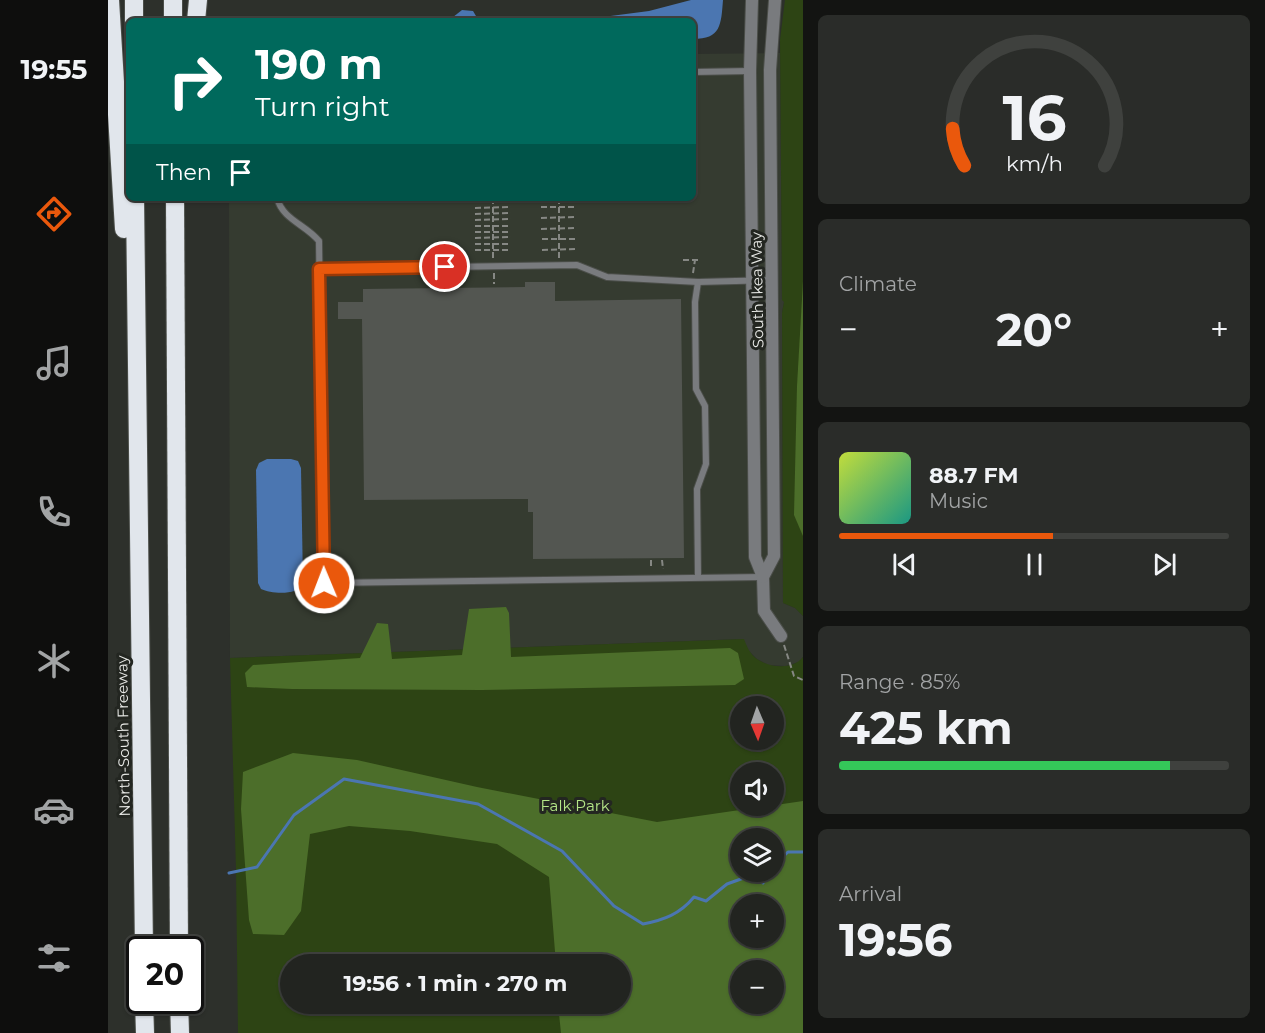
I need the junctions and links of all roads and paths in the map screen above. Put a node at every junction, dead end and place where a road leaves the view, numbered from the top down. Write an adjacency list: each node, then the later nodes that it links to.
1 (110, 0): 67 (highway)
2 (134, 0): 7 (highway)
3 (173, 0): 8 (highway)
4 (198, 0): 9 (highway)
5 (752, 0): 10 (street, South Ikea Way)
6 (775, 0): 63 (street, South Ikea Way)
7 (134, 18)
8 (173, 18)
9 (196, 18)
10 (750, 71): 11 (lane); 64 (street, South Ikea Way)
11 (696, 72)
12 (135, 201): 67 (highway, North-South Freeway)
13 (175, 201): 62 (highway)
14 (182, 201): 62 (highway)
15 (278, 201): 61 (lane)
16 (493, 201): 18 (path)
17 (559, 201): 21 (path)
18 (493, 207): 19 (path); 23 (path); 24 (path)
19 (511, 207)
20 (541, 207): 21 (path)
21 (559, 207): 22 (path); 29 (path)
22 (576, 207)
23 (475, 208)
24 (493, 213): 25 (path); 26 (path); 32 (path)
25 (511, 213)
26 (475, 214)
27 (576, 217): 29 (path)
28 (541, 218): 29 (path)
29 (559, 218): 37 (path)
30 (511, 219): 32 (path)
31 (475, 220): 32 (path)
32 (493, 220): 34 (path)
33 (475, 226): 34 (path)
34 (493, 226): 35 (path); 40 (path)
35 (511, 226)
36 (542, 228): 37 (path)
37 (559, 228): 38 (path); 47 (path)
38 (577, 228)
39 (475, 232): 40 (path)
40 (493, 232): 41 (path); 44 (path)
41 (511, 232)
42 (511, 237): 44 (path)
43 (475, 238): 44 (path)
44 (493, 238): 49 (path)
45 (577, 238): 47 (path)
46 (542, 239): 47 (path)
47 (559, 239): 51 (path)
48 (475, 244): 49 (path)
49 (493, 244): 50 (path); 54 (path)
50 (511, 244)
51 (559, 249): 52 (path); 56 (path); 59 (path)
52 (577, 249)
53 (475, 250): 54 (path)
54 (493, 250): 55 (path); 60 (path)
55 (511, 250)
56 (542, 250)
57 (683, 260): 58 (path)
58 (698, 260)
59 (560, 266): 60 (lane); 65 (lane)
60 (494, 267): 61 (lane); 66 (path)
61 (319, 269): 68 (lane)
62 (175, 274): 73 (highway)
63 (772, 280): 64 (lane); 69 (street, South Ikea Way)
64 (752, 281): 65 (lane); 69 (street, South Ikea Way)
65 (698, 282): 68 (lane)
66 (494, 284)
67 (137, 435): 72 (highway, North-South Freeway)
68 (698, 577): 69 (lane)
69 (763, 577): 70 (street, South Ikea Way)
70 (781, 636): 71 (path)
71 (803, 680)
72 (144, 936)
73 (179, 936)
74 (144, 1014): 75 (highway)
75 (145, 1033)

